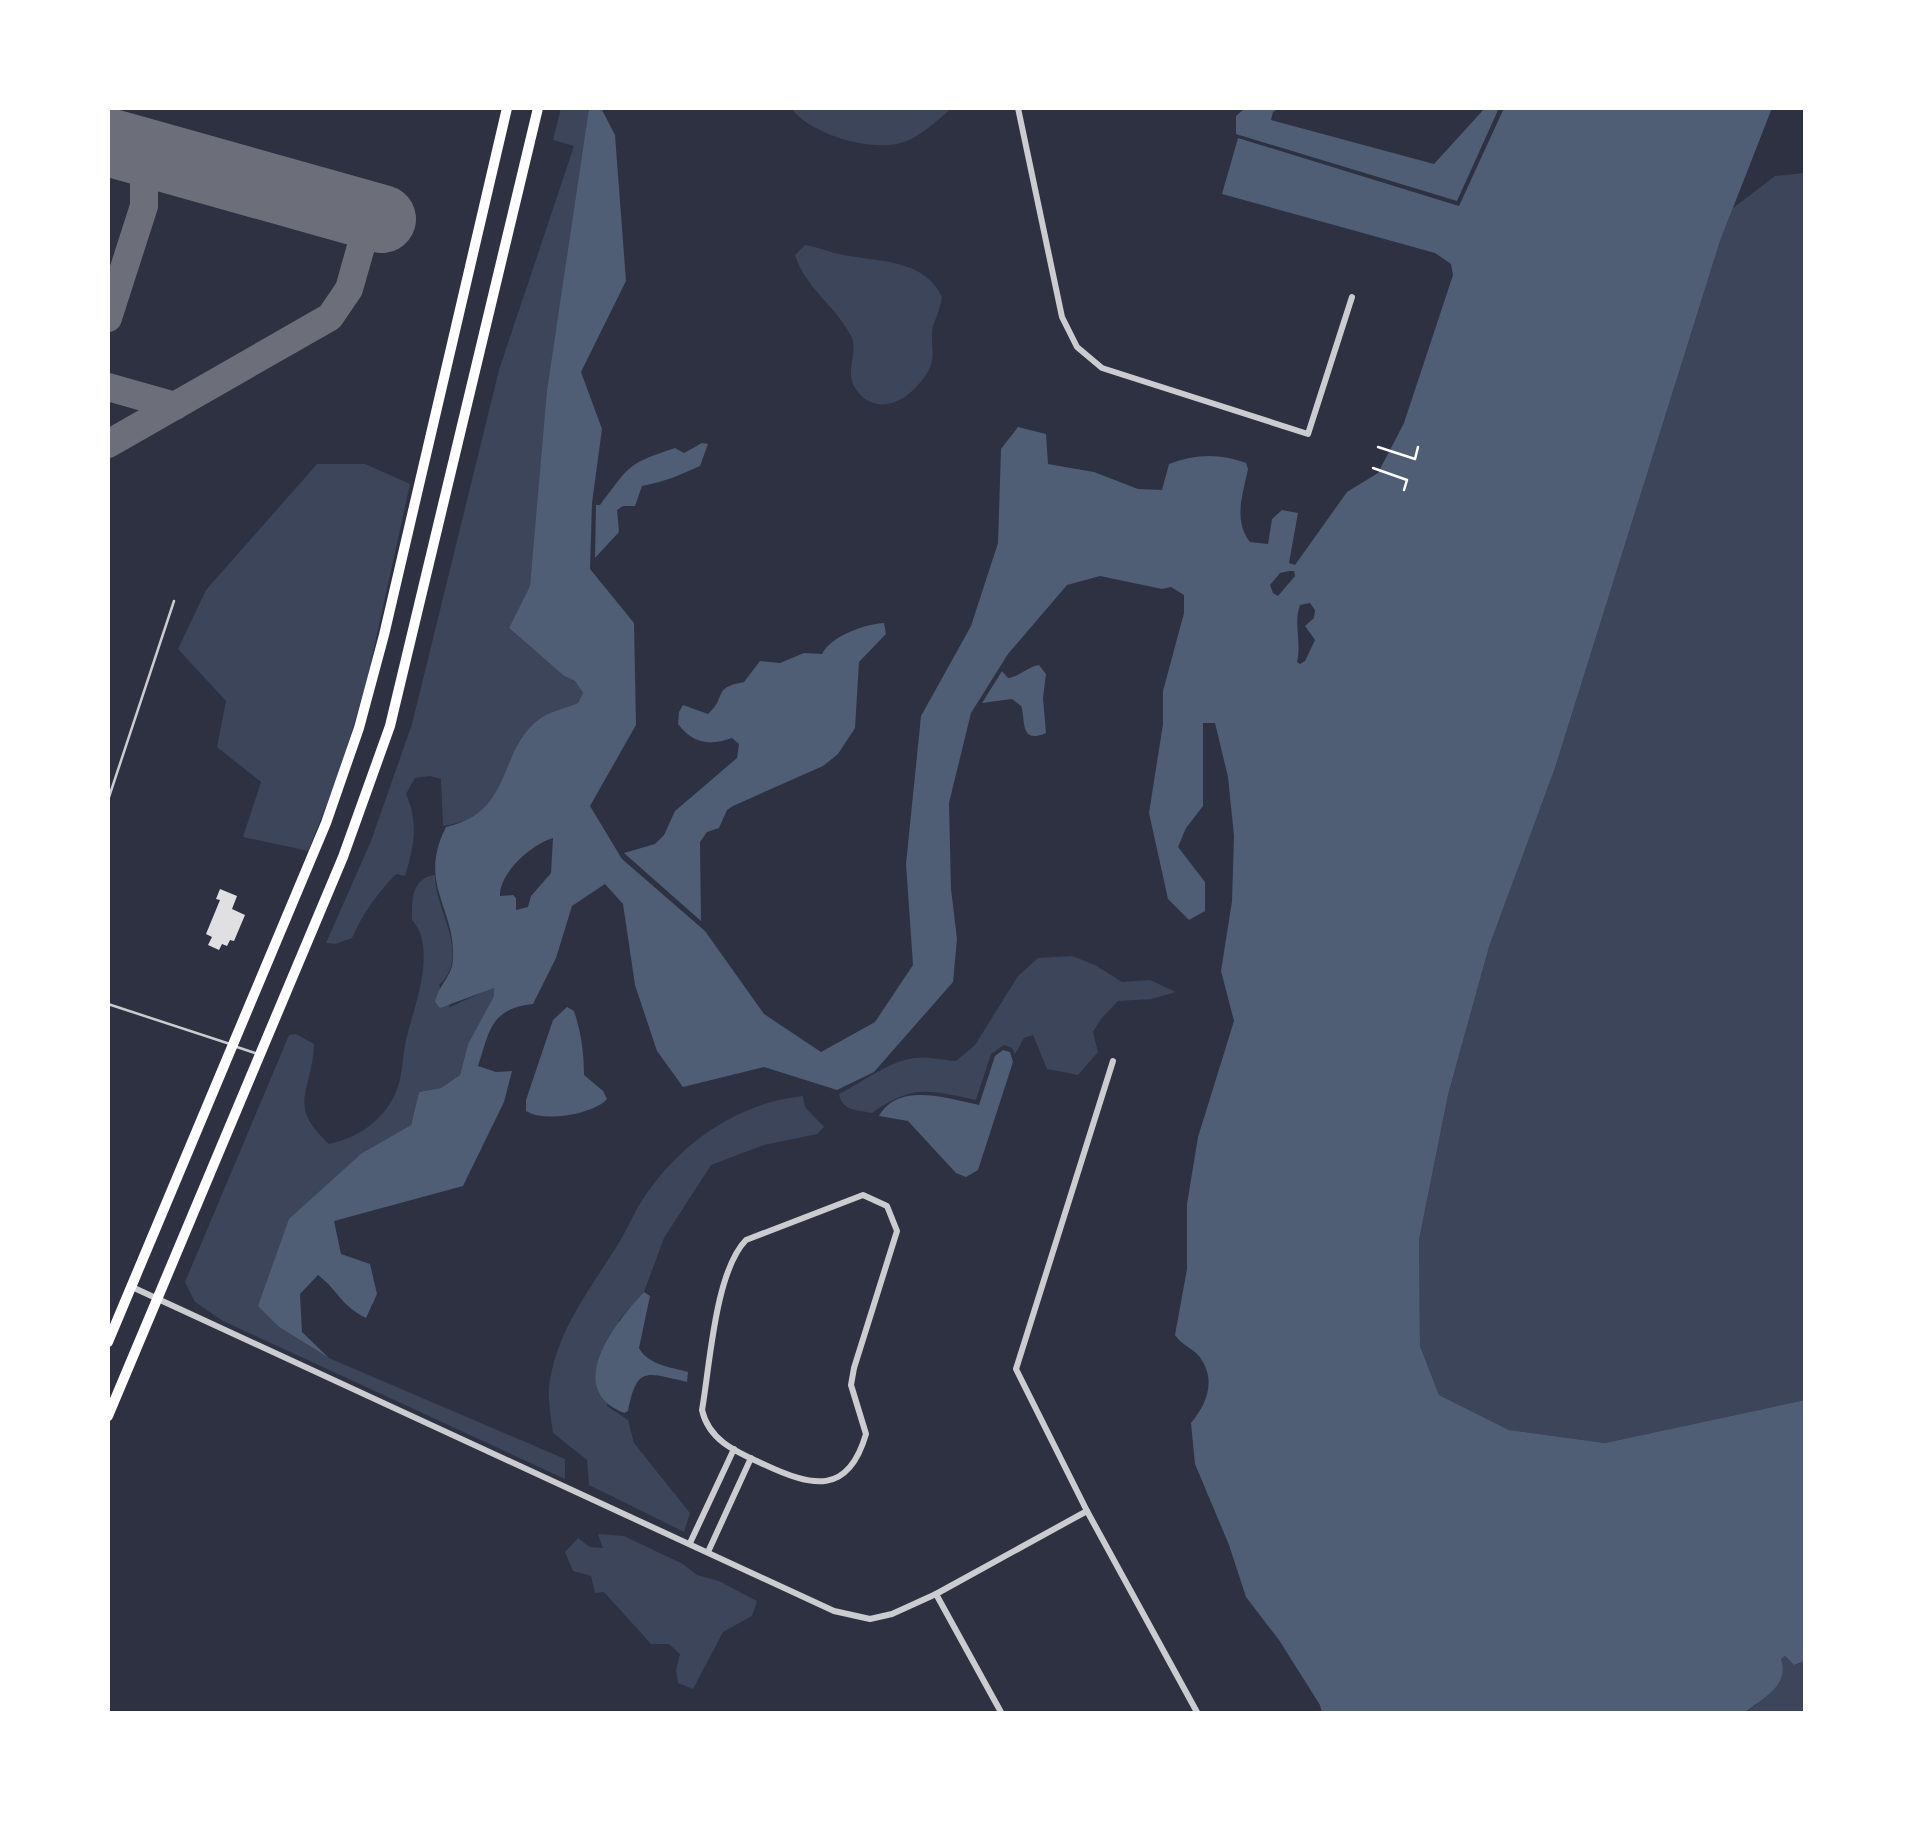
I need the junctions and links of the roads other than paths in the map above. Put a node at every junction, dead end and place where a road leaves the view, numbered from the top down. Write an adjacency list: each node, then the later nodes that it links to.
1 (507, 108): 8 (main road)
2 (538, 108): 9 (main road)
3 (1018, 108): 4 (street)
4 (1352, 297)
5 (174, 602): 6 (lane)
6 (108, 800)
7 (108, 1004): 8 (lane)
8 (233, 1045): 9 (lane); 11 (main road)
9 (260, 1054): 12 (main road)
10 (1113, 1061): 17 (street)
11 (131, 1287): 12 (street); 13 (main road)
12 (157, 1299): 14 (main road); 18 (street)
13 (108, 1342)
14 (108, 1416)
15 (734, 1449): 16 (street); 16 (street); 18 (street)
16 (751, 1458): 19 (street)
17 (1088, 1511): 20 (street); 22 (street)
18 (690, 1544): 19 (street)
19 (708, 1552): 20 (street)
20 (936, 1594): 21 (street)
21 (1002, 1714)
22 (1198, 1714)

